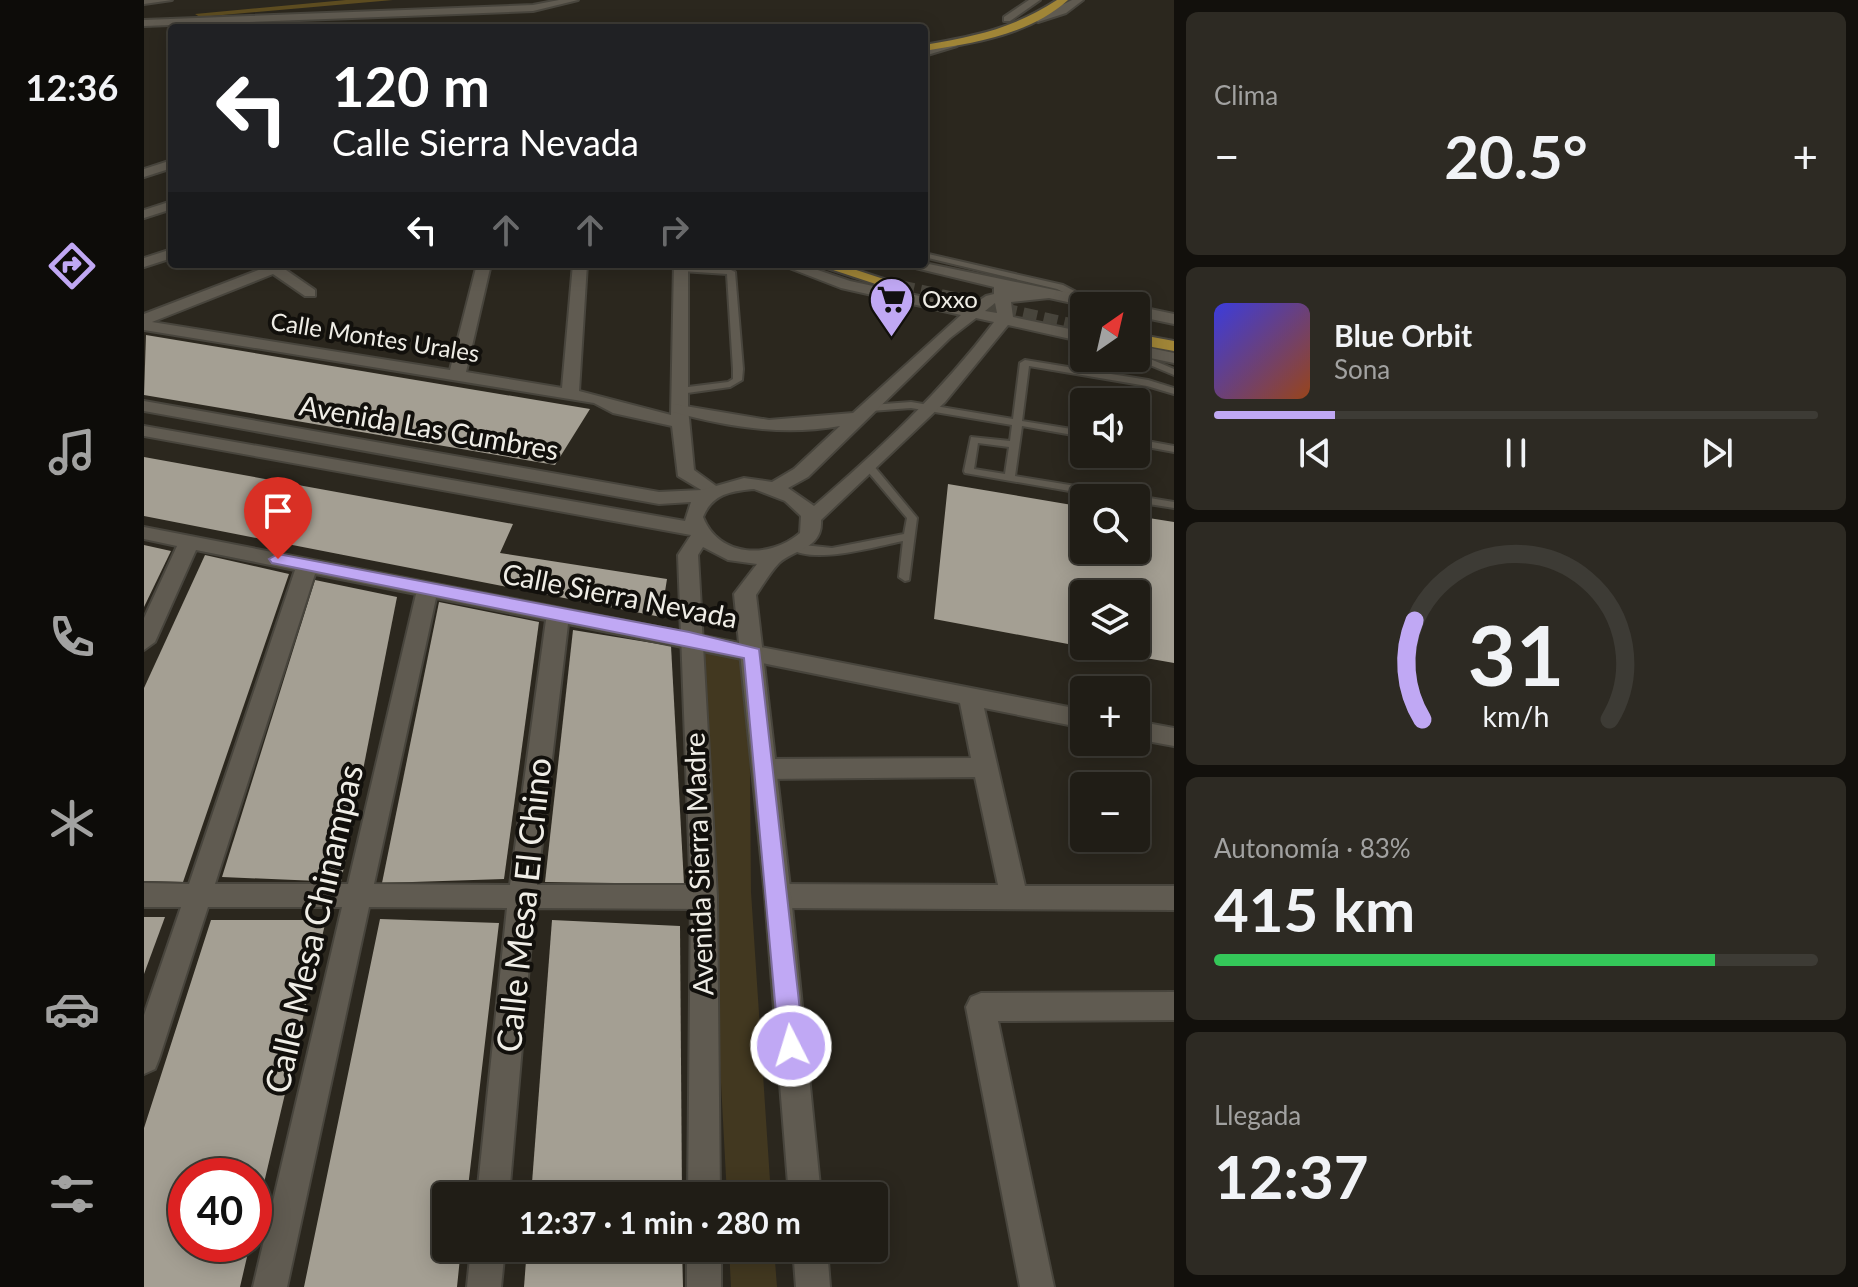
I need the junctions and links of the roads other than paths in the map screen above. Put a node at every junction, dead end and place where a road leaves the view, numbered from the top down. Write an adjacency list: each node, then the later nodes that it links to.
1 (167, 0): 7 (street)
2 (573, 0): 11 (street)
3 (1035, 0): 9 (street)
4 (1047, 0): 9 (main road)
5 (1063, 0): 10 (main road)
6 (1078, 0): 10 (street)
7 (144, 1)
8 (227, 7): 11 (street)
9 (1007, 19): 13 (main road)
10 (1038, 19): 15 (main road)
11 (186, 21): 12 (street)
12 (144, 23)
13 (928, 43)
14 (928, 44): 15 (street)
15 (953, 44)
16 (144, 161): 17 (street)
17 (168, 161)
18 (168, 163): 19 (street)
19 (144, 173)
20 (168, 206): 21 (street)
21 (144, 214)
22 (168, 254): 24 (street)
23 (928, 257): 36 (lane)
24 (144, 263)
25 (276, 268): 46 (street)
26 (283, 268): 38 (street)
27 (483, 268): 60 (street)
28 (580, 268): 62 (street)
29 (681, 268): 64 (street)
30 (691, 268): 64 (lane)
31 (797, 268): 35 (street)
32 (841, 268): 35 (main road)
33 (868, 268): 35 (main road)
34 (931, 271): 35 (street); 35 (street); 36 (street)
35 (902, 281): 40 (street)
36 (998, 284): 37 (lane); 39 (street); 41 (street); 45 (street)
37 (1072, 292)
38 (310, 293)
39 (1070, 298)
40 (924, 303): 41 (street); 52 (street)
41 (975, 312): 45 (street); 52 (street)
42 (1070, 312): 48 (street)
43 (1150, 314): 44 (street)
44 (1174, 316)
45 (1005, 318): 50 (street); 54 (street)
46 (144, 322): 60 (street, Calle Montes Urales)
47 (1150, 327): 49 (main road)
48 (1070, 328)
49 (1174, 331)
50 (1070, 334)
51 (1070, 336): 54 (street)
52 (939, 340): 66 (street)
53 (1150, 342): 55 (main road)
54 (986, 346): 65 (street)
55 (1174, 346)
56 (1150, 356): 58 (street)
57 (1150, 360): 59 (lane)
58 (1174, 360)
59 (1174, 372)
60 (457, 375): 62 (street, Calle Montes Urales)
61 (1174, 391): 67 (lane)
62 (570, 394): 64 (street, Calle Montes Urales)
63 (144, 406): 77 (street, Avenida Las Cumbres)
64 (680, 407): 66 (street, Calle Montes Urales); 77 (street)
65 (928, 407): 66 (lane); 67 (lane); 73 (street)
66 (866, 412): 75 (street)
67 (1018, 423): 69 (lane); 70 (lane)
68 (144, 431): 81 (street, Avenida Las Cumbres)
69 (1070, 432)
70 (1015, 445): 74 (lane); 74 (lane)
71 (1150, 445): 72 (lane)
72 (1174, 449)
73 (869, 467): 80 (street); 83 (lane)
74 (1010, 478): 76 (lane)
75 (776, 487): 77 (street); 80 (street)
76 (1070, 488)
77 (709, 493): 81 (street)
78 (1150, 501): 79 (lane)
79 (1174, 505)
80 (811, 519): 85 (street)
81 (698, 532): 85 (street); 90 (street, Avenida Sierra Madre)
82 (144, 533): 84 (street, Calle Sierra Nevada)
83 (909, 536): 85 (lane); 87 (lane)
84 (189, 542): 86 (street, Calle Sierra Nevada); 91 (street)
85 (784, 552): 92 (street)
86 (307, 565): 88 (street, Calle Sierra Nevada); 101 (street)
87 (905, 577)
88 (428, 588): 89 (street, Calle Sierra Nevada); 102 (street, Calle Mesa Chinampas)
89 (558, 614): 90 (street, Calle Sierra Nevada); 103 (street, Calle Mesa El Chino)
90 (689, 638): 92 (street, Calle Sierra Nevada); 105 (street, Avenida Sierra Madre)
91 (144, 642)
92 (752, 654): 93 (street, Calle Sierra Nevada); 98 (street)
93 (970, 696): 94 (street, Calle Sierra Nevada); 97 (street)
94 (1070, 716)
95 (1150, 733): 96 (street)
96 (1174, 737)
97 (987, 767): 98 (street); 99 (street)
98 (765, 769): 104 (street)
99 (1013, 894): 104 (street); 106 (street)
100 (144, 895): 101 (street)
101 (200, 895): 102 (street); 108 (street)
102 (358, 896): 103 (street); 115 (street, Calle Mesa Chinampas)
103 (522, 896): 105 (street); 109 (street, Calle Mesa El Chino)
104 (778, 896): 111 (street)
105 (704, 897): 110 (street, Avenida Sierra Madre)
106 (1174, 898)
107 (1174, 1006): 119 (street)
108 (144, 1059)
109 (494, 1182)
110 (704, 1182)
111 (804, 1182)
112 (487, 1262): 116 (street)
113 (704, 1262): 117 (street)
114 (811, 1262): 118 (street)
115 (270, 1287)
116 (484, 1287)
117 (704, 1287)
118 (813, 1287)
119 (1037, 1287)

